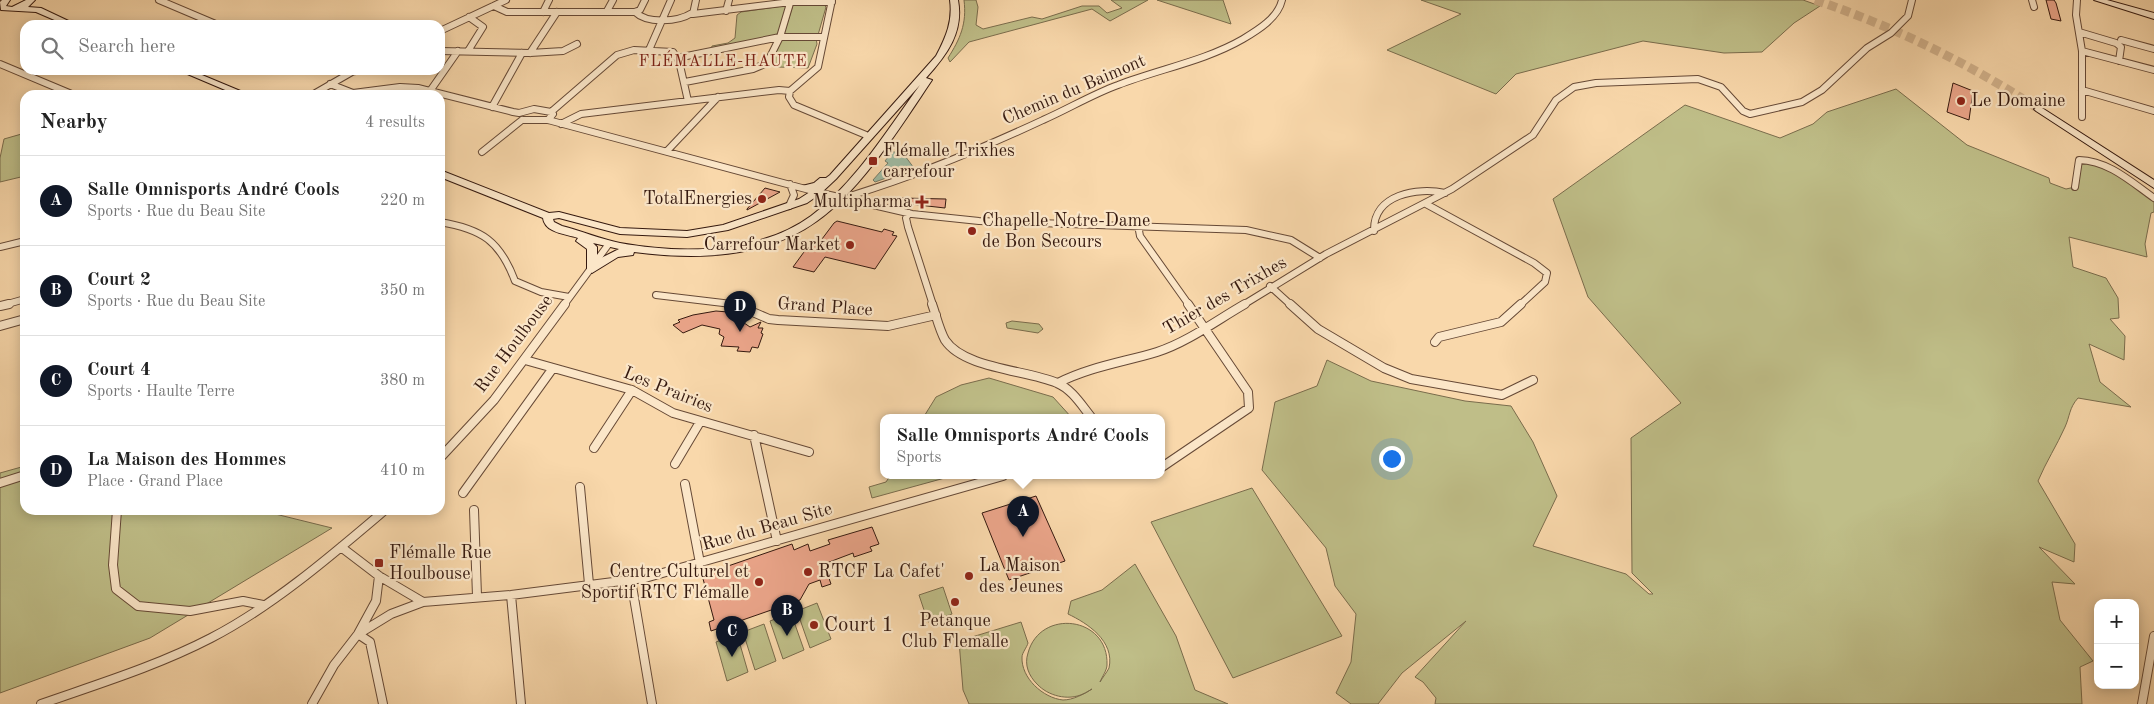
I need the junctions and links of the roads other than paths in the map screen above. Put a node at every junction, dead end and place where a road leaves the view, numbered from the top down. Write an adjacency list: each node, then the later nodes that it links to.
1 (30, 0): 22 (main road); 23 (main road)
2 (160, 0): 34 (street)
3 (506, 0): 20 (street)
4 (550, 0): 26 (street)
5 (613, 0): 24 (street)
6 (645, 0): 28 (street)
7 (671, 0): 32 (street)
8 (696, 0): 29 (street)
9 (729, 0): 25 (street)
10 (954, 0): 59 (main road)
11 (959, 0): 88 (main road)
12 (1282, 0): 93 (street, Chemin du Baimont)
13 (1912, 0): 94 (street, Thier des Trixhes)
14 (2032, 0): 21 (street)
15 (2077, 0): 36 (street)
16 (2098, 0): 30 (main road)
17 (791, 1): 18 (street); 25 (street); 37 (street)
18 (832, 1): 38 (street)
19 (2, 5): 22 (main road)
20 (494, 6): 26 (street); 31 (street)
21 (2034, 7)
22 (17, 8): 23 (main road)
23 (38, 10): 33 (main road)
24 (607, 11): 27 (street); 28 (street)
25 (726, 11): 29 (street)
26 (543, 12): 27 (street)
27 (557, 12): 48 (street)
28 (636, 12): 32 (street)
29 (692, 14): 32 (street)
30 (2154, 16)
31 (470, 17): 35 (street); 45 (street)
32 (662, 19): 43 (street)
33 (61, 20)
34 (206, 20)
35 (445, 29)
36 (2079, 32): 46 (street); 50 (street)
37 (780, 37): 38 (street); 49 (street); 60 (street)
38 (824, 37): 70 (street)
39 (2121, 40): 41 (street)
40 (577, 44): 48 (street)
41 (2154, 49)
42 (445, 50): 44 (street)
43 (649, 50): 49 (street); 77 (street)
44 (458, 51): 45 (street); 52 (street)
45 (468, 51): 47 (street)
46 (2082, 51): 50 (street); 69 (street)
47 (522, 53): 48 (street); 74 (street)
48 (530, 53)
49 (677, 58): 60 (street)
50 (2119, 61): 53 (street)
51 (0, 64): 54 (street)
52 (445, 70)
53 (2154, 70)
54 (20, 72)
55 (26, 75): 62 (street)
56 (195, 75): 63 (main road)
57 (346, 75): 61 (street)
58 (441, 75): 68 (street)
59 (923, 76): 83 (main road); 92 (main road)
60 (685, 82): 73 (street)
61 (330, 84): 64 (street); 65 (street)
62 (62, 90)
63 (232, 90)
64 (320, 90)
65 (345, 90)
66 (382, 90): 67 (street)
67 (422, 90)
68 (431, 90)
69 (2082, 90): 76 (street); 79 (street)
70 (790, 91): 72 (street); 83 (street)
71 (445, 95): 74 (street)
72 (718, 98): 73 (street); 84 (street)
73 (688, 101): 82 (street)
74 (492, 107): 78 (street)
75 (2044, 108): 89 (main road)
76 (2154, 111)
77 (551, 112): 78 (street); 81 (street)
78 (519, 113): 80 (street)
79 (2082, 117)
80 (522, 120): 81 (street); 85 (street)
81 (548, 120): 82 (street)
82 (562, 124): 84 (street)
83 (866, 135): 91 (main road)
84 (667, 151): 87 (street)
85 (482, 152)
86 (445, 175): 100 (main road)
87 (790, 184): 91 (street); 98 (street)
88 (852, 184): 93 (street); 95 (main road)
89 (2154, 185)
90 (2075, 186): 96 (street)
91 (805, 188): 92 (street)
92 (817, 192): 95 (street); 98 (main road)
93 (865, 192): 95 (street, Chemin du Baimont)
94 (1444, 194): 97 (street, Thier des Trixhes); 105 (street)
95 (843, 198): 99 (street); 110 (main road)
96 (2154, 198)
97 (1426, 204): 105 (street, Thier des Trixhes); 122 (street)
98 (789, 206): 106 (main road)
99 (908, 213): 102 (street); 118 (street)
100 (548, 216): 103 (main road); 104 (main road)
101 (445, 223): 115 (street)
102 (1138, 226): 111 (street); 121 (street)
103 (606, 228): 106 (main road); 108 (main road)
104 (560, 230): 108 (main road); 112 (main road)
105 (1374, 231): 111 (street, Thier des Trixhes)
106 (646, 234): 108 (main road)
107 (20, 242): 109 (street)
108 (608, 245): 110 (main road); 112 (street, Rue Houlbouse)
109 (0, 247)
110 (680, 252): 112 (main road)
111 (1320, 258): 113 (street, Thier des Trixhes)
112 (592, 269): 115 (street, Rue Houlbouse)
113 (1270, 286): 121 (street, Thier des Trixhes); 125 (street)
114 (656, 295): 118 (street, Grand Place)
115 (569, 297): 123 (street, Rue Houlbouse)
116 (20, 300): 117 (street)
117 (0, 306)
118 (936, 315): 126 (street)
119 (20, 320): 120 (street)
120 (0, 326)
121 (1205, 328): 126 (street, Thier des Trixhes); 135 (street)
122 (1435, 342)
123 (524, 360): 124 (street, Les Prairies); 133 (street, Rue Houlbouse)
124 (553, 368): 127 (street, Les Prairies); 141 (street)
125 (1533, 380)
126 (1058, 383): 128 (street)
127 (632, 390): 129 (street, Les Prairies); 131 (street)
128 (1089, 414)
129 (700, 422): 130 (street, Les Prairies); 134 (street)
130 (754, 435): 132 (street, Les Prairies); 145 (street)
131 (594, 448)
132 (808, 452)
133 (445, 453)
134 (675, 464)
135 (1165, 465)
136 (20, 477): 138 (street)
137 (993, 479): 145 (street, Rue du Beau Site)
138 (0, 483)
139 (685, 484): 147 (street)
140 (580, 487): 150 (street)
141 (462, 493)
142 (474, 510): 152 (street)
143 (117, 515): 154 (street)
144 (379, 515): 146 (street)
145 (777, 541): 147 (street, Rue du Beau Site)
146 (341, 547): 148 (street); 154 (street)
147 (700, 563): 149 (street, Rue du Beau Site)
148 (378, 576): 153 (street); 155 (street)
149 (631, 580): 150 (street, Rue du Beau Site); 161 (street)
150 (589, 584): 151 (street, Rue du Beau Site)
151 (510, 595): 152 (street, Rue du Beau Site); 160 (street)
152 (476, 596): 153 (street)
153 (423, 602): 155 (street)
154 (263, 605): 157 (street)
155 (358, 634): 158 (street); 159 (street)
156 (2154, 636): 162 (street)
157 (41, 704)
158 (312, 704)
159 (383, 704)
160 (521, 704)
161 (652, 704)
162 (2142, 704)

